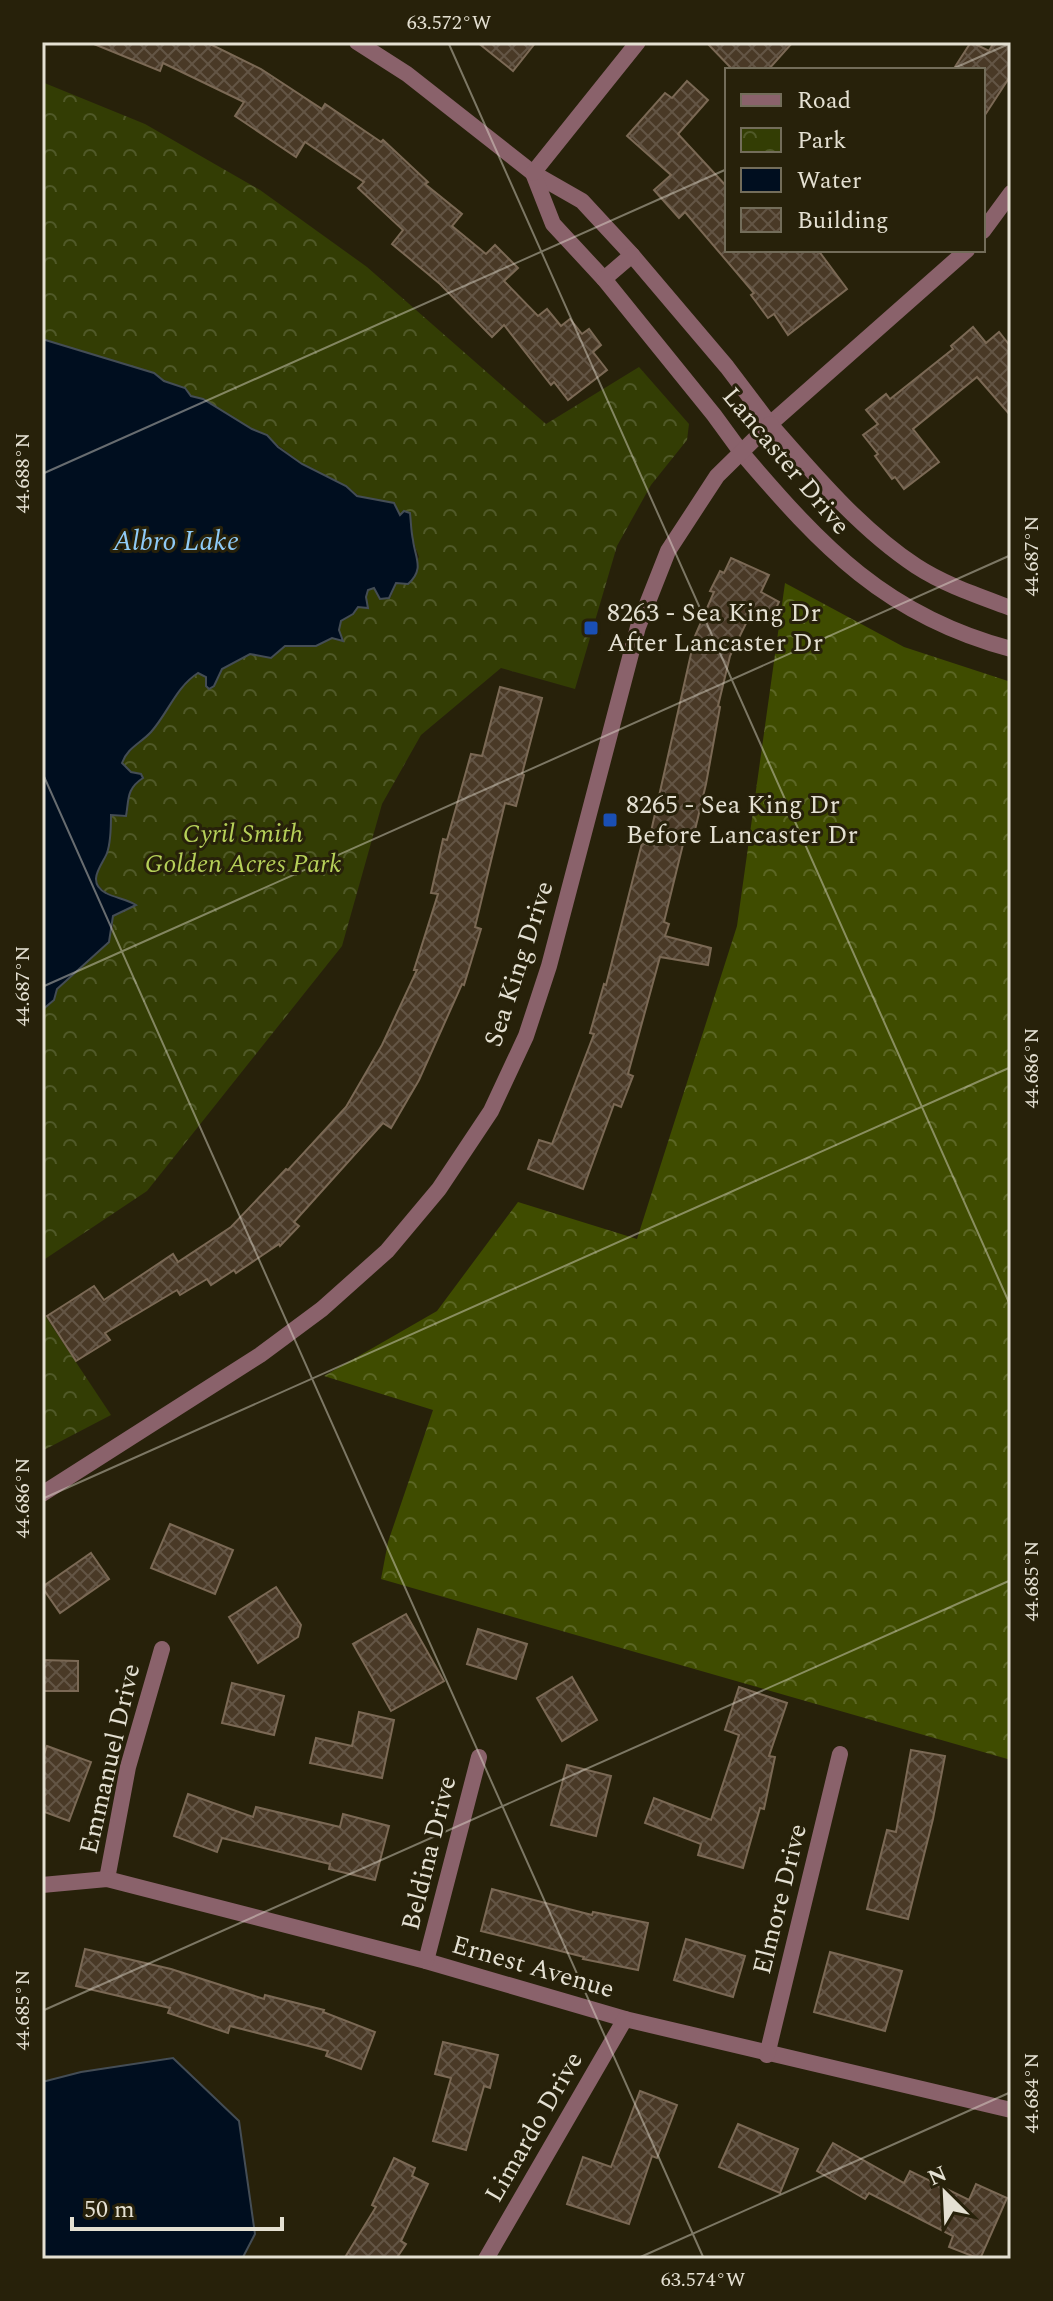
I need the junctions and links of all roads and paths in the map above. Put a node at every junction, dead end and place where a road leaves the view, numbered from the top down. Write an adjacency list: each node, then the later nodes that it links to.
1 (357, 42): 3 (street, Lancaster Drive)
2 (638, 42): 3 (street)
3 (533, 173): 7 (street, Lancaster Drive); 8 (street, Lancaster Drive)
4 (1011, 193): 5 (street)
5 (985, 228)
6 (965, 252): 9 (street, Sea King Drive)
7 (632, 255): 8 (street); 9 (street, Lancaster Drive)
8 (604, 279): 10 (street, Lancaster Drive)
9 (770, 424): 10 (street, Sea King Drive); 11 (street, Lancaster Drive)
10 (741, 452): 12 (street, Lancaster Drive); 13 (street, Sea King Drive)
11 (1011, 608)
12 (1011, 649)
13 (42, 1494)
14 (162, 1649): 17 (street, Emmanuel Drive)
15 (840, 1754): 21 (street, Elmore Drive)
16 (479, 1757): 19 (street, Beldina Drive)
17 (107, 1879): 18 (street, Ernest Avenue); 19 (street, Ernest Avenue)
18 (42, 1885)
19 (426, 1961): 20 (street, Ernest Avenue)
20 (625, 2019): 21 (street, Ernest Avenue); 23 (street, Limardo Drive)
21 (767, 2055): 22 (street, Ernest Avenue)
22 (1011, 2110)
23 (486, 2259)

